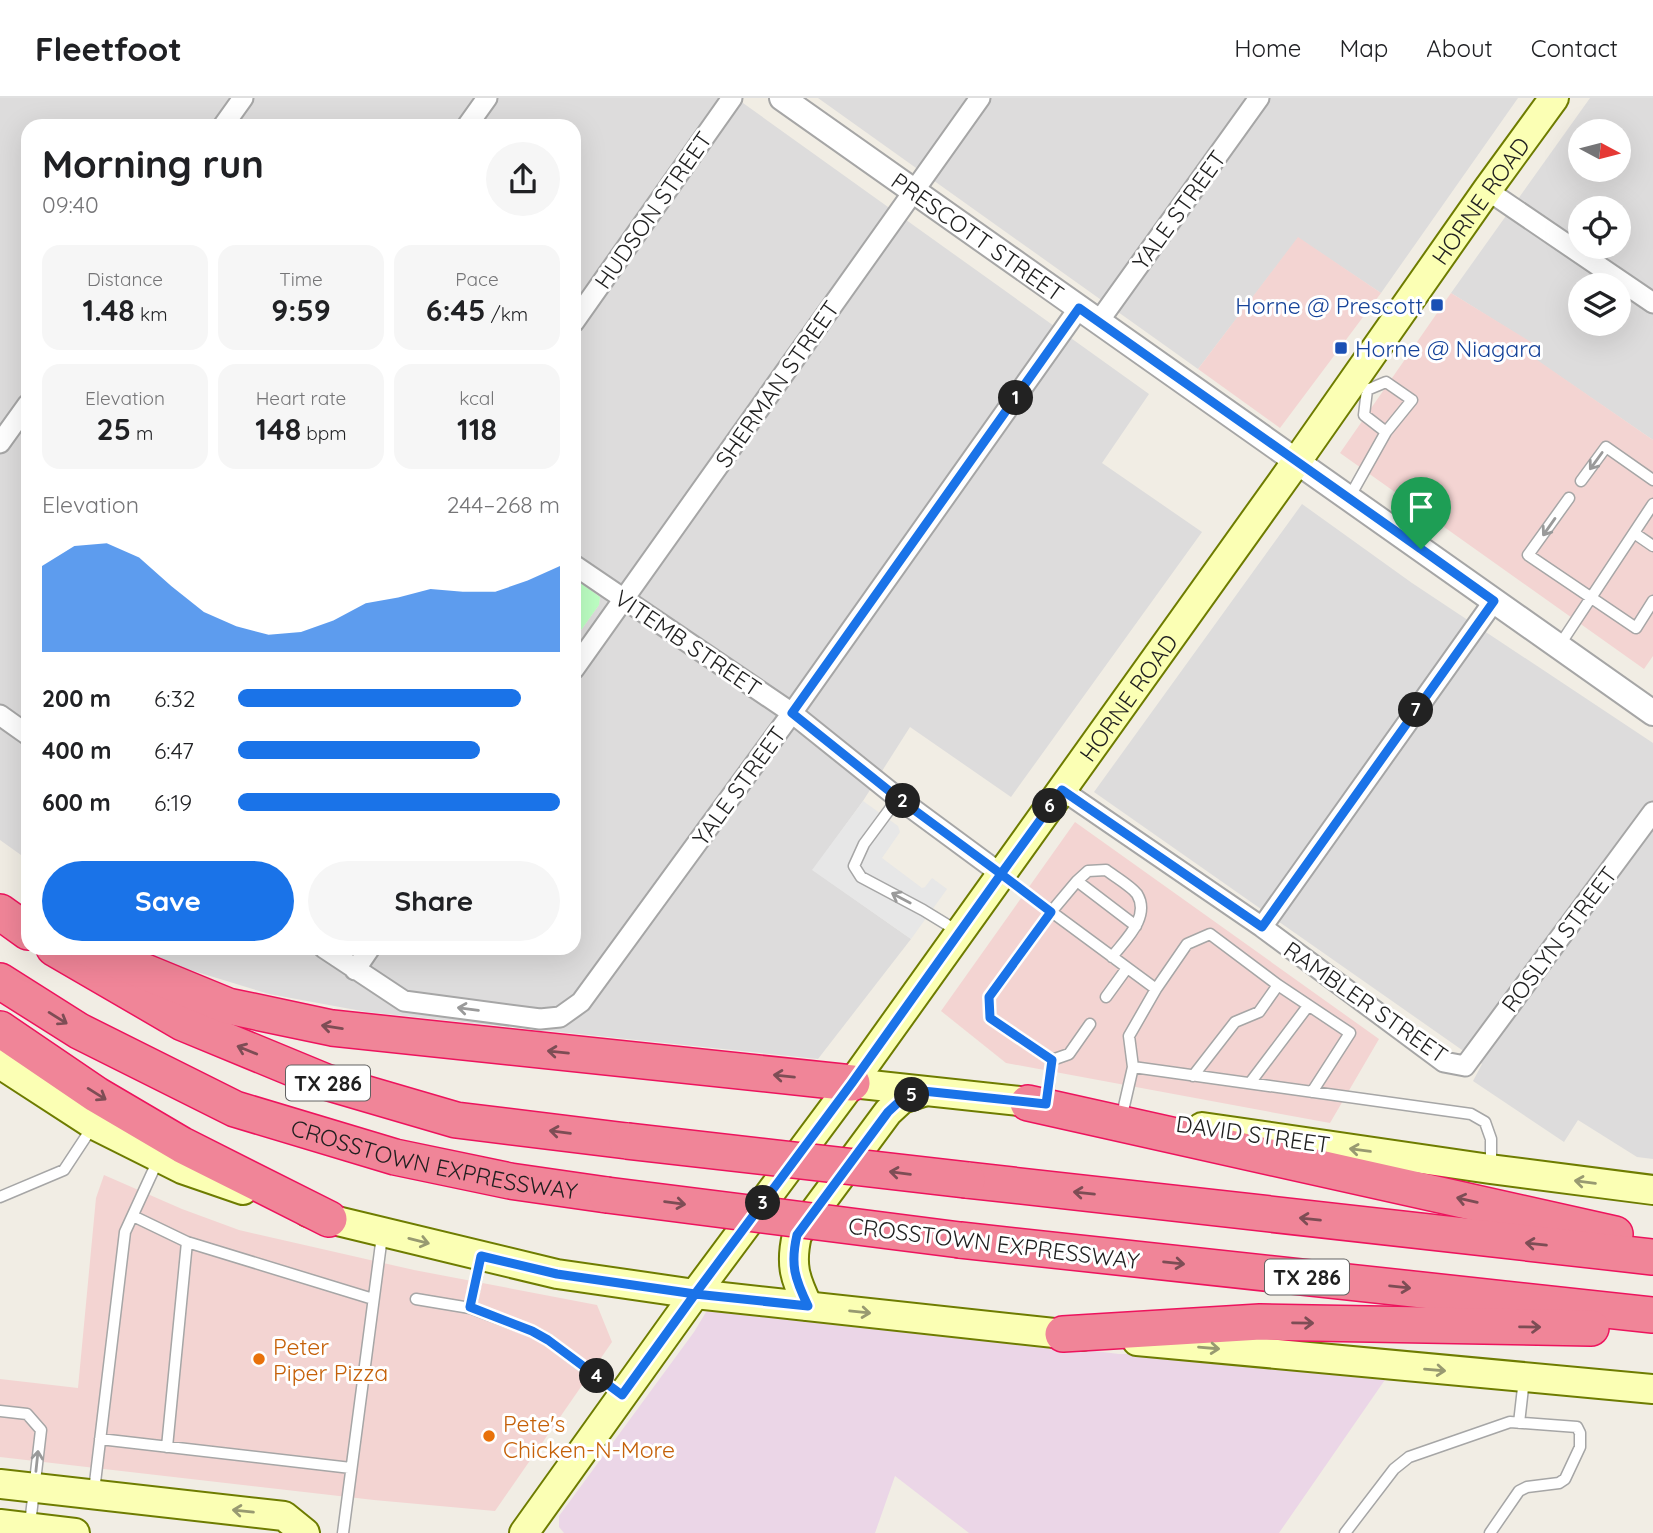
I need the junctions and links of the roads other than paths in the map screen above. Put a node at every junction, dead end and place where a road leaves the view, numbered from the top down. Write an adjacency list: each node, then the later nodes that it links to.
1 (243, 98): 8 (street)
2 (487, 98): 9 (street)
3 (732, 98): 13 (street, HUDSON STREET)
4 (782, 98): 11 (street, PRESCOTT STREET)
5 (980, 98): 11 (street, SHERMAN STREET)
6 (1259, 98): 14 (street, YALE STREET)
7 (1554, 98): 10 (main road, HORNE ROAD)
8 (228, 119)
9 (472, 119)
10 (1487, 190): 12 (street); 15 (main road, HORNE ROAD)
11 (914, 191): 14 (street, PRESCOTT STREET); 29 (street, SHERMAN STREET)
12 (1653, 303)
13 (581, 311)
14 (1089, 315): 19 (street, PRESCOTT STREET); 35 (street, YALE STREET)
15 (1360, 385): 17 (lane); 17 (lane); 19 (main road, HORNE ROAD)
16 (21, 414): 18 (street)
17 (1387, 432): 22 (lane)
18 (0, 443)
19 (1297, 461): 22 (street, PRESCOTT STREET); 38 (main road, HORNE ROAD)
20 (1653, 480): 21 (lane, one-way to 21)
21 (1581, 481)
22 (1349, 498): 30 (street, PRESCOTT STREET)
23 (1569, 498): 28 (lane, one-way to 28)
24 (1653, 504): 25 (lane)
25 (1634, 533): 26 (lane); 28 (lane)
26 (1653, 546)
27 (581, 570): 29 (street, VITEMB STREET)
28 (1591, 598): 31 (lane); 32 (lane)
29 (624, 600): 33 (street, SHERMAN STREET); 35 (street, VITEMB STREET)
30 (1494, 601): 32 (street, PRESCOTT STREET); 48 (street)
31 (1653, 601)
32 (1559, 646): 34 (street, PRESCOTT STREET)
33 (581, 659)
34 (1650, 705)
35 (792, 713): 39 (street, VITEMB STREET); 56 (street, YALE STREET, one-way to 56)
36 (0, 715): 37 (street)
37 (21, 730)
38 (1062, 790): 41 (main road, HORNE ROAD); 48 (street, RAMBLER STREET)
39 (898, 798): 41 (street, VITEMB STREET); 49 (lane, one-way to 39)
40 (1653, 812): 66 (street, ROSLYN STREET)
41 (1001, 874): 44 (lane); 49 (main road, HORNE ROAD)
42 (1077, 881): 44 (lane); 46 (lane); 46 (lane)
43 (0, 911): 45 (highway); 47 (highway)
44 (1051, 912): 54 (lane); 64 (lane)
45 (21, 920)
46 (1136, 926): 54 (lane)
47 (21, 927)
48 (1262, 927): 66 (street, RAMBLER STREET)
49 (960, 933): 69 (main road, HORNE ROAD)
50 (66, 955): 86 (highway, CROSSTOWN EXPRESSWAY / TX 286, one-way to 50, bridge)
51 (104, 955): 69 (highway, one-way to 51)
52 (334, 955): 56 (street)
53 (365, 955): 56 (street)
54 (1112, 957): 55 (lane)
55 (1126, 968): 59 (lane); 60 (lane)
56 (355, 970)
57 (0, 981): 92 (highway, CROSSTOWN EXPRESSWAY / TX 286, one-way to 92, bridge)
58 (1278, 985): 59 (lane); 61 (lane); 68 (lane)
59 (1156, 989): 67 (lane)
60 (1106, 997)
61 (1308, 1006): 70 (lane); 72 (lane)
62 (1090, 1024): 64 (lane)
63 (0, 1029): 81 (highway, one-way to 81)
64 (1052, 1060): 73 (lane)
65 (0, 1063): 75 (main road)
66 (1465, 1066)
67 (1133, 1067): 68 (lane); 74 (lane)
68 (1193, 1076): 70 (lane)
69 (852, 1083): 71 (main road, DAVID STREET); 87 (main road, HORNE ROAD)
70 (1250, 1083): 72 (lane)
71 (923, 1091): 73 (main road, DAVID STREET); 90 (main road)
72 (1312, 1092): 77 (lane)
73 (1037, 1103): 74 (main road, DAVID STREET); 84 (highway, one-way to 73)
74 (1122, 1115): 77 (main road, DAVID STREET, one-way to 74)
75 (94, 1125): 76 (main road); 79 (lane)
76 (160, 1158): 80 (lane); 81 (main road)
77 (1490, 1169): 78 (main road, DAVID STREET, one-way to 77)
78 (1651, 1187)
79 (0, 1197)
80 (133, 1216): 83 (lane); 100 (lane)
81 (329, 1219): 82 (main road)
82 (382, 1232): 85 (main road, one-way to 85); 88 (lane)
83 (187, 1241): 88 (lane); 101 (lane)
84 (1653, 1242)
85 (481, 1256): 87 (main road); 91 (lane)
86 (1653, 1257)
87 (695, 1294): 90 (main road); 97 (main road, HORNE ROAD)
88 (373, 1299): 102 (lane)
89 (416, 1299): 91 (lane)
90 (808, 1306): 94 (main road, one-way to 94)
91 (470, 1307): 97 (lane)
92 (1653, 1315)
93 (1653, 1330): 94 (highway, one-way to 93)
94 (1063, 1334): 95 (main road, one-way to 95)
95 (1524, 1378): 96 (main road); 99 (lane)
96 (1646, 1394)
97 (622, 1395): 111 (main road, HORNE ROAD)
98 (0, 1411): 104 (lane, one-way to 98)
99 (1519, 1423): 112 (lane); 113 (lane)
100 (100, 1440): 101 (lane); 105 (lane)
101 (167, 1447): 102 (lane)
102 (351, 1468): 110 (lane)
103 (0, 1484): 104 (main road)
104 (34, 1488): 105 (main road); 107 (lane)
105 (94, 1494): 109 (main road, one-way to 105)
106 (0, 1524): 107 (main road)
107 (30, 1528): 108 (main road)
108 (75, 1533)
109 (305, 1533)
110 (343, 1533)
111 (524, 1533)
112 (1345, 1533)
113 (1490, 1533)

